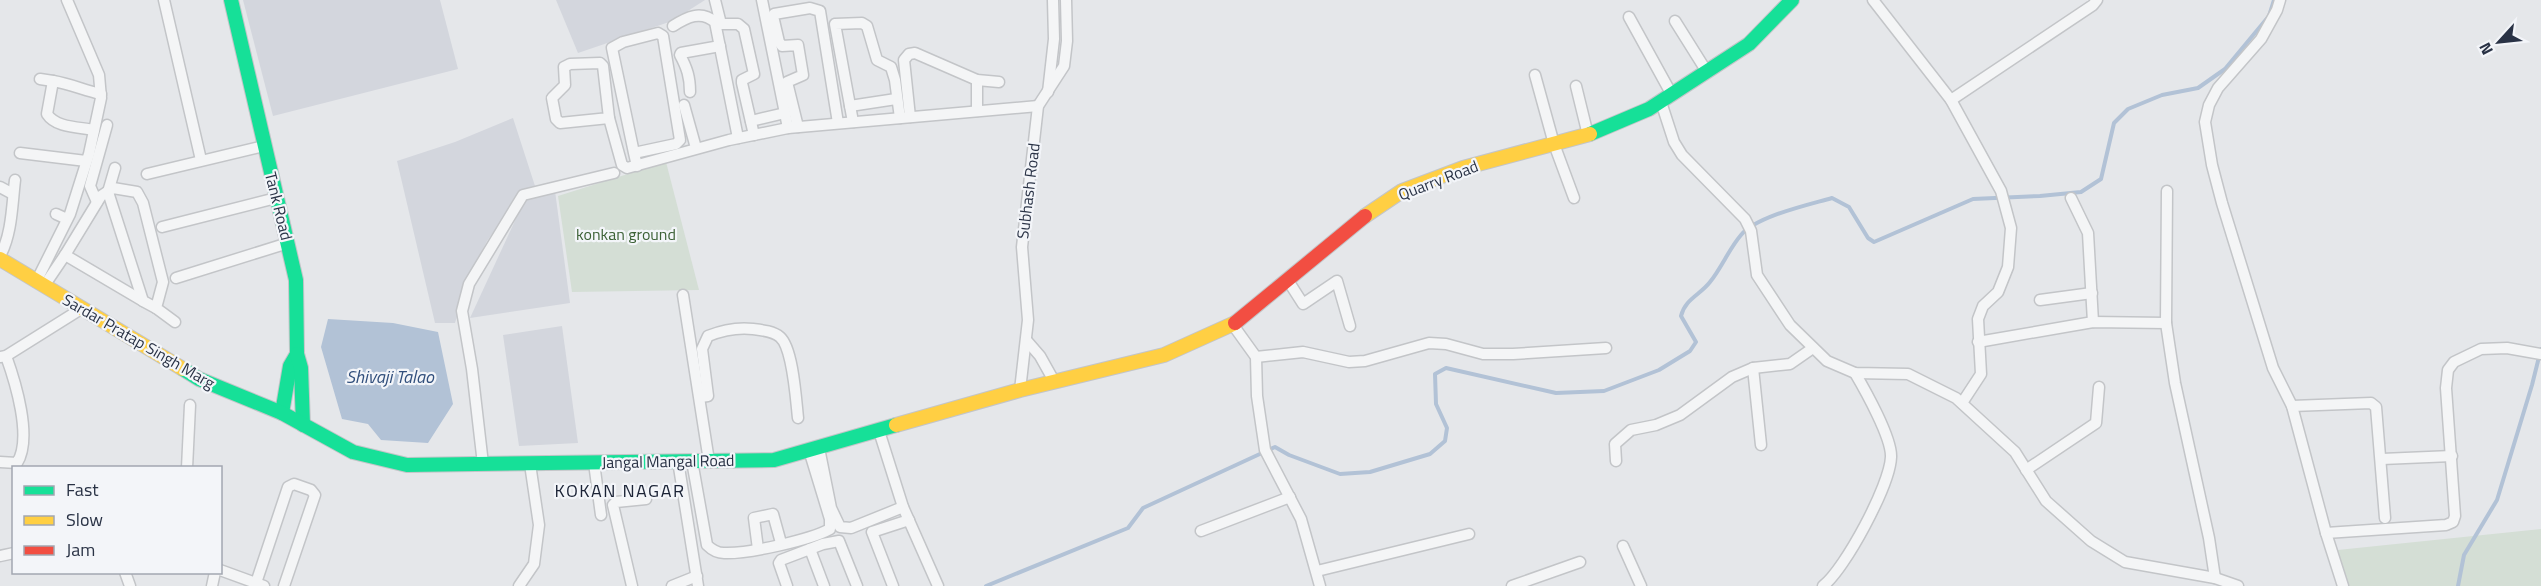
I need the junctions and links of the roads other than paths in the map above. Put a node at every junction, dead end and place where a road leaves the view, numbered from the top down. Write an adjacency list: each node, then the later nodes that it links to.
1 (67, 0): 24 (street)
2 (164, 0): 50 (street)
3 (231, 0): 46 (main road, Tank Road)
4 (715, 0): 36 (street)
5 (762, 0): 33 (street)
6 (1053, 0): 25 (street)
7 (1066, 0): 25 (street)
8 (1792, 0): 16 (main road, Quarry Road)
9 (1872, 0): 28 (street)
10 (2097, 0): 28 (street)
11 (2280, 0): 99 (street)
12 (1629, 17): 27 (street)
13 (1675, 21): 16 (street)
14 (673, 26): 15 (street)
15 (720, 46): 23 (street); 44 (street)
16 (1707, 72): 27 (main road, Quarry Road)
17 (1535, 75): 45 (street)
18 (40, 79): 20 (street)
19 (977, 80): 21 (street); 32 (street); 35 (street)
20 (53, 81): 24 (street); 41 (street)
21 (999, 82)
22 (1576, 86): 43 (street)
23 (690, 92)
24 (101, 94): 41 (street)
25 (1048, 94): 31 (street)
26 (896, 99): 30 (street); 30 (street); 35 (street)
27 (1667, 99): 43 (main road, Quarry Road); 86 (street)
28 (1951, 100): 84 (street)
29 (684, 105): 47 (street)
30 (850, 106): 37 (street)
31 (1038, 106): 32 (street); 83 (street, Subhash Road)
32 (977, 111): 35 (street)
33 (785, 113): 36 (street); 40 (street)
34 (609, 118): 34 (street); 52 (street)
35 (905, 118): 37 (street)
36 (751, 121): 42 (street)
37 (853, 122): 38 (street)
38 (838, 123): 40 (street); 40 (street)
39 (107, 126): 64 (street)
40 (793, 128): 42 (street)
41 (94, 130): 51 (street)
42 (754, 135): 44 (street)
43 (1588, 135): 45 (main road, Quarry Road)
44 (738, 138): 47 (street)
45 (1554, 144): 62 (street); 70 (main road, Quarry Road)
46 (264, 146): 50 (street); 61 (main road, Tank Road)
47 (696, 148): 52 (street)
48 (20, 153): 51 (street)
49 (634, 153): 49 (street); 52 (street)
50 (201, 160): 55 (street)
51 (87, 161): 71 (street)
52 (637, 166)
53 (115, 168): 59 (street)
54 (614, 173): 114 (street)
55 (147, 174)
56 (15, 180): 60 (street)
57 (0, 188): 60 (street)
58 (2167, 191): 80 (street)
59 (108, 192): 64 (street); 75 (street); 76 (street)
60 (13, 194): 68 (street)
61 (276, 198): 65 (street); 66 (main road, Tank Road)
62 (1574, 198)
63 (2071, 198): 72 (street)
64 (97, 202): 67 (street)
65 (162, 227)
66 (288, 243): 69 (street); 87 (main road, Tank Road)
67 (65, 255): 71 (street); 75 (street)
68 (0, 258): 71 (main road, Sardar Pratap Singh Marg)
69 (176, 278)
70 (1287, 279): 81 (main road, Quarry Road); 82 (street)
71 (40, 284): 77 (main road, Sardar Pratap Singh Marg)
72 (2092, 292): 74 (street); 79 (street)
73 (683, 296): 96 (street)
74 (2040, 300)
75 (143, 301): 76 (street)
76 (156, 308): 78 (street)
77 (81, 309): 89 (street); 101 (main road, Sardar Pratap Singh Marg)
78 (175, 321)
79 (2093, 322): 80 (street); 84 (street)
80 (2166, 323): 134 (street)
81 (1233, 325): 90 (street); 93 (main road, Quarry Road)
82 (1350, 326)
83 (1027, 341): 93 (street); 95 (street, Subhash Road)
84 (1978, 342): 97 (street)
85 (1606, 348): 90 (street)
86 (1813, 348): 91 (street); 92 (street)
87 (297, 354): 101 (main road, Tank Road); 103 (main road)
88 (2541, 354): 107 (street)
89 (3, 356): 112 (street)
90 (1256, 357): 118 (street)
91 (1753, 368): 105 (street); 111 (street)
92 (1855, 373): 97 (street); 150 (street)
93 (1054, 381): 95 (main road, Jangal Mangal Road)
94 (2099, 387): 117 (street)
95 (1020, 390): 104 (main road, Jangal Mangal Road)
96 (704, 396): 100 (street); 102 (street); 110 (street)
97 (1962, 403): 117 (street)
98 (190, 405): 116 (street)
99 (2292, 406): 108 (street); 125 (street)
100 (710, 409)
101 (282, 413): 103 (main road, Jangal Mangal Road)
102 (798, 418)
103 (303, 425): 114 (main road, Jangal Mangal Road)
104 (879, 431): 106 (main road, Jangal Mangal Road); 120 (street)
105 (1761, 445)
106 (814, 449): 110 (main road, Jangal Mangal Road); 120 (street); 127 (street)
107 (2452, 456): 108 (street); 125 (street)
108 (2382, 459): 122 (street)
109 (685, 461): 110 (main road, Jangal Mangal Road); 113 (main road, Jangal Mangal Road); 129 (street); 136 (street)
110 (709, 461)
111 (1616, 461)
112 (0, 462)
113 (594, 463): 115 (main road, Jangal Mangal Road); 121 (street)
114 (483, 464): 115 (main road, Jangal Mangal Road)
115 (530, 464): 139 (street)
116 (187, 466)
117 (2026, 470): 134 (street)
118 (1290, 497): 124 (street); 132 (street)
119 (646, 500): 140 (street)
120 (903, 507): 123 (street)
121 (601, 515)
122 (2385, 518)
123 (909, 520): 145 (street); 146 (street)
124 (1201, 531)
125 (2326, 533): 152 (street)
126 (1469, 534): 132 (street)
127 (781, 543): 129 (street); 129 (street)
128 (1623, 546): 149 (street)
129 (759, 549)
130 (810, 549): 142 (street); 143 (street); 144 (street)
131 (1580, 562): 148 (street)
132 (1317, 571): 147 (street)
133 (222, 572): 135 (street)
134 (2215, 578): 151 (street)
135 (234, 581): 137 (street)
136 (698, 581): 141 (street)
137 (260, 584): 138 (street)
138 (284, 586)
139 (519, 586)
140 (632, 586)
141 (672, 586)
142 (787, 586)
143 (824, 586)
144 (857, 586)
145 (893, 586)
146 (938, 586)
147 (1320, 586)
148 (1512, 586)
149 (1641, 586)
150 (1823, 586)
151 (2238, 586)
152 (2343, 586)

